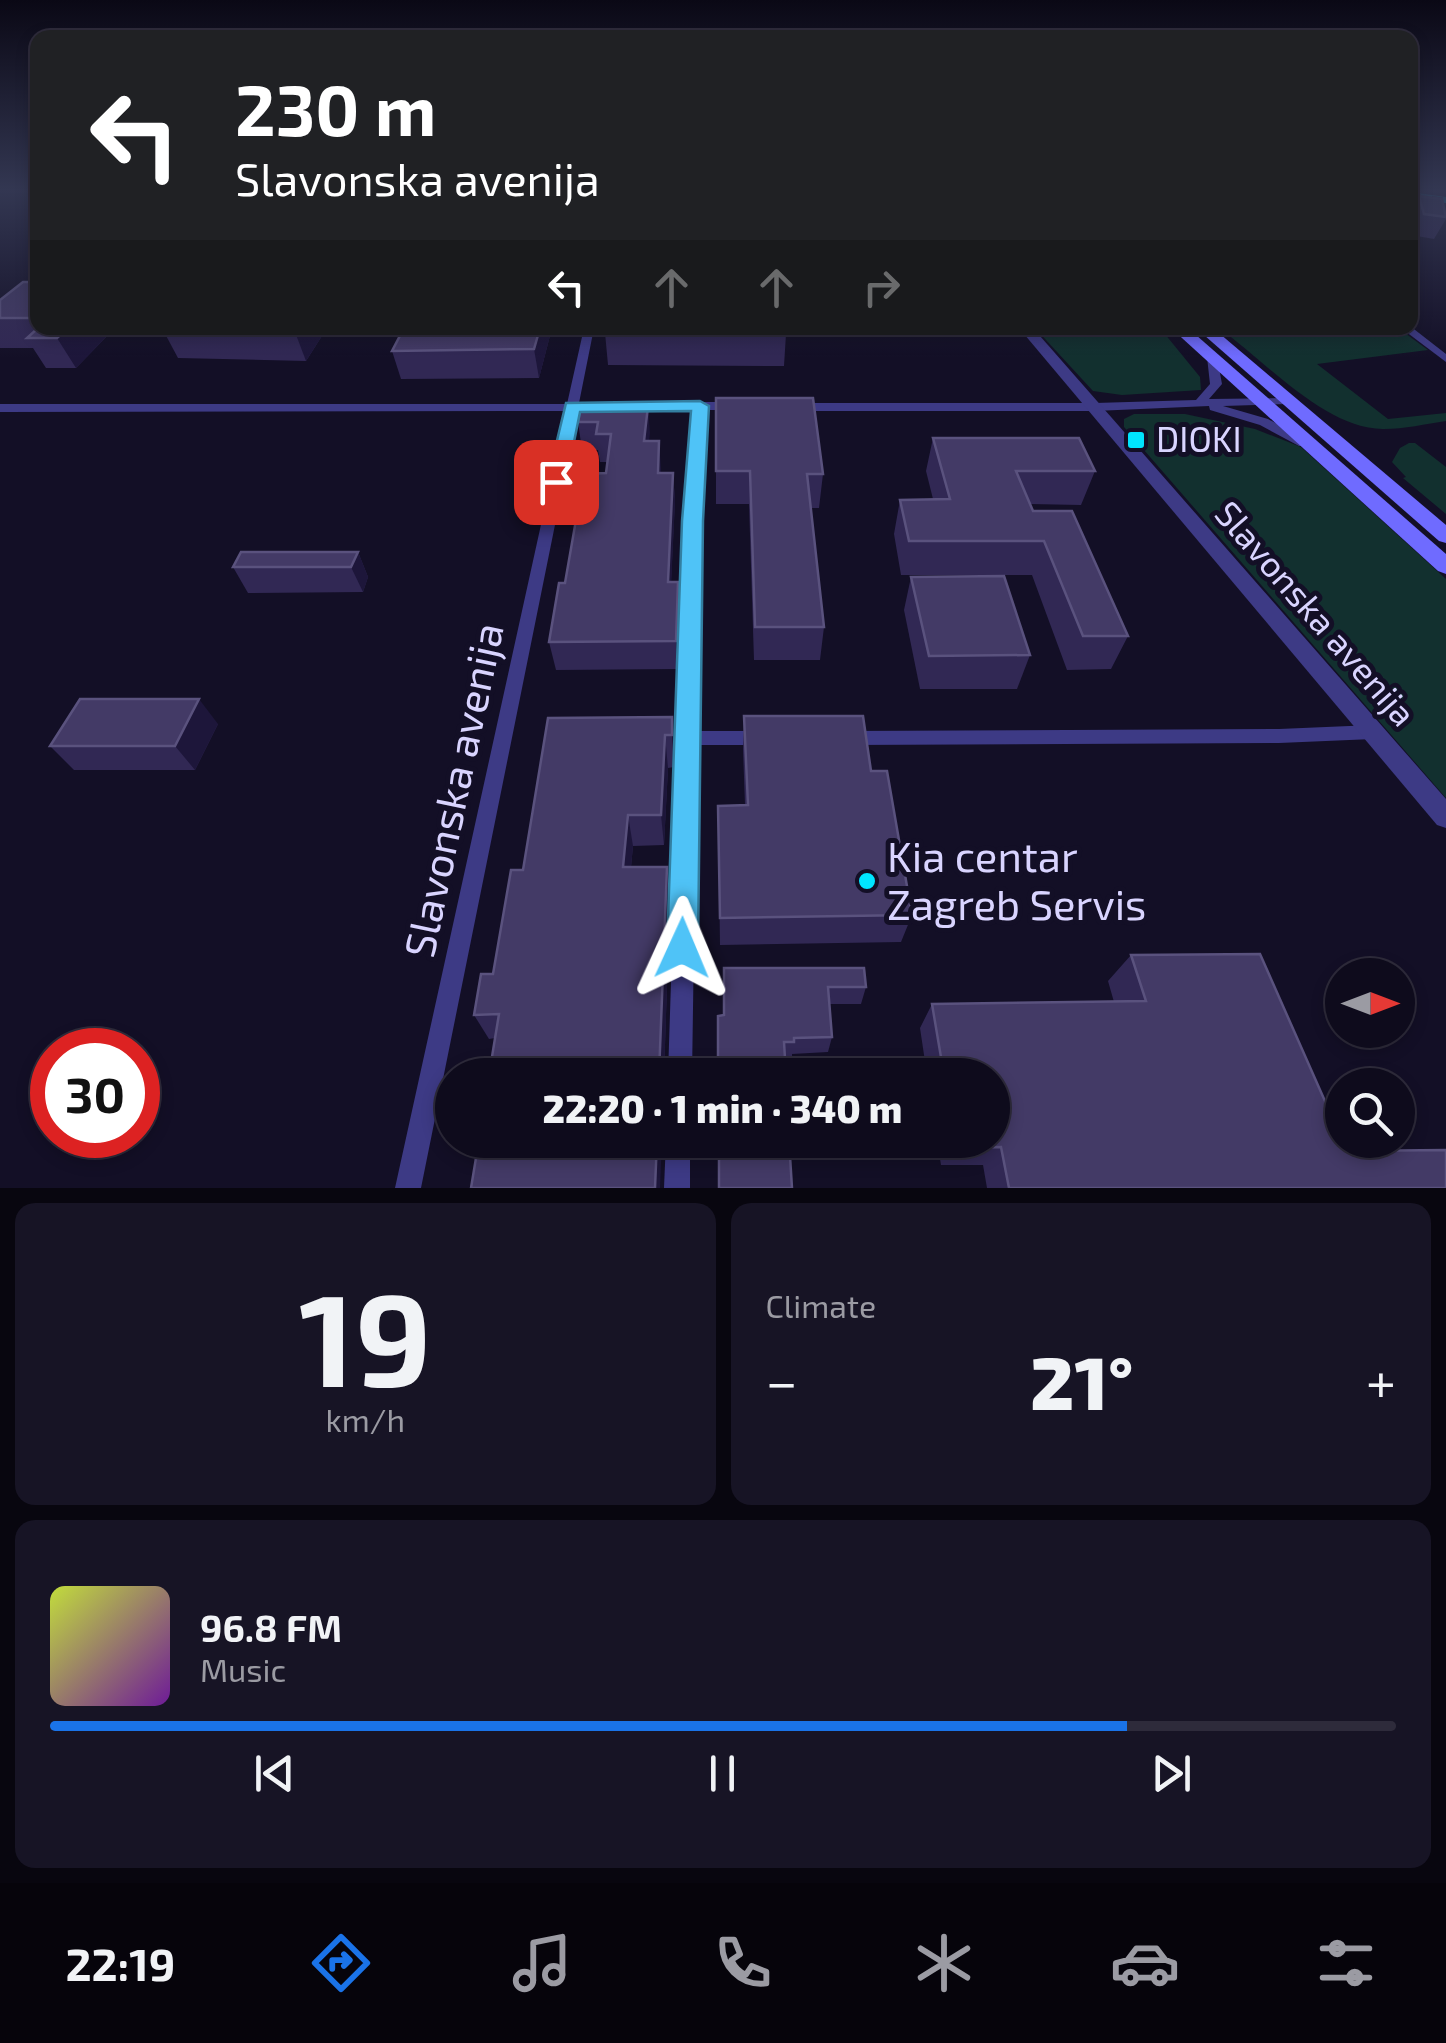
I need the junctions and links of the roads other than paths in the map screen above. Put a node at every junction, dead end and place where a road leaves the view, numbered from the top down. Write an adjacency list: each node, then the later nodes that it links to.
1 (587, 335): 14 (street, Slavonska avenija)
2 (1032, 335): 15 (street, Slavonska avenija)
3 (1187, 335): 6 (main road)
4 (1212, 335): 9 (main road)
5 (1415, 335): 7 (street)
6 (1212, 357): 8 (main road); 10 (street)
7 (1446, 359)
8 (1261, 400): 9 (street); 10 (street); 17 (main road)
9 (1287, 400): 18 (main road)
10 (1200, 403): 15 (street); 17 (street)
11 (700, 406): 12 (street); 14 (street); 21 (street)
12 (760, 406)
13 (780, 406): 15 (street)
14 (572, 407): 16 (street); 27 (street, Slavonska avenija)
15 (1095, 407): 20 (street, Slavonska avenija)
16 (0, 408)
17 (1315, 450): 19 (main road)
18 (1446, 536)
19 (1446, 566)
20 (1373, 732): 23 (street); 24 (street, Slavonska avenija)
21 (688, 738): 22 (street); 25 (street)
22 (779, 738)
23 (834, 738)
24 (1446, 817)
25 (680, 1058)
26 (678, 1158): 28 (street)
27 (408, 1188)
28 (677, 1188)

